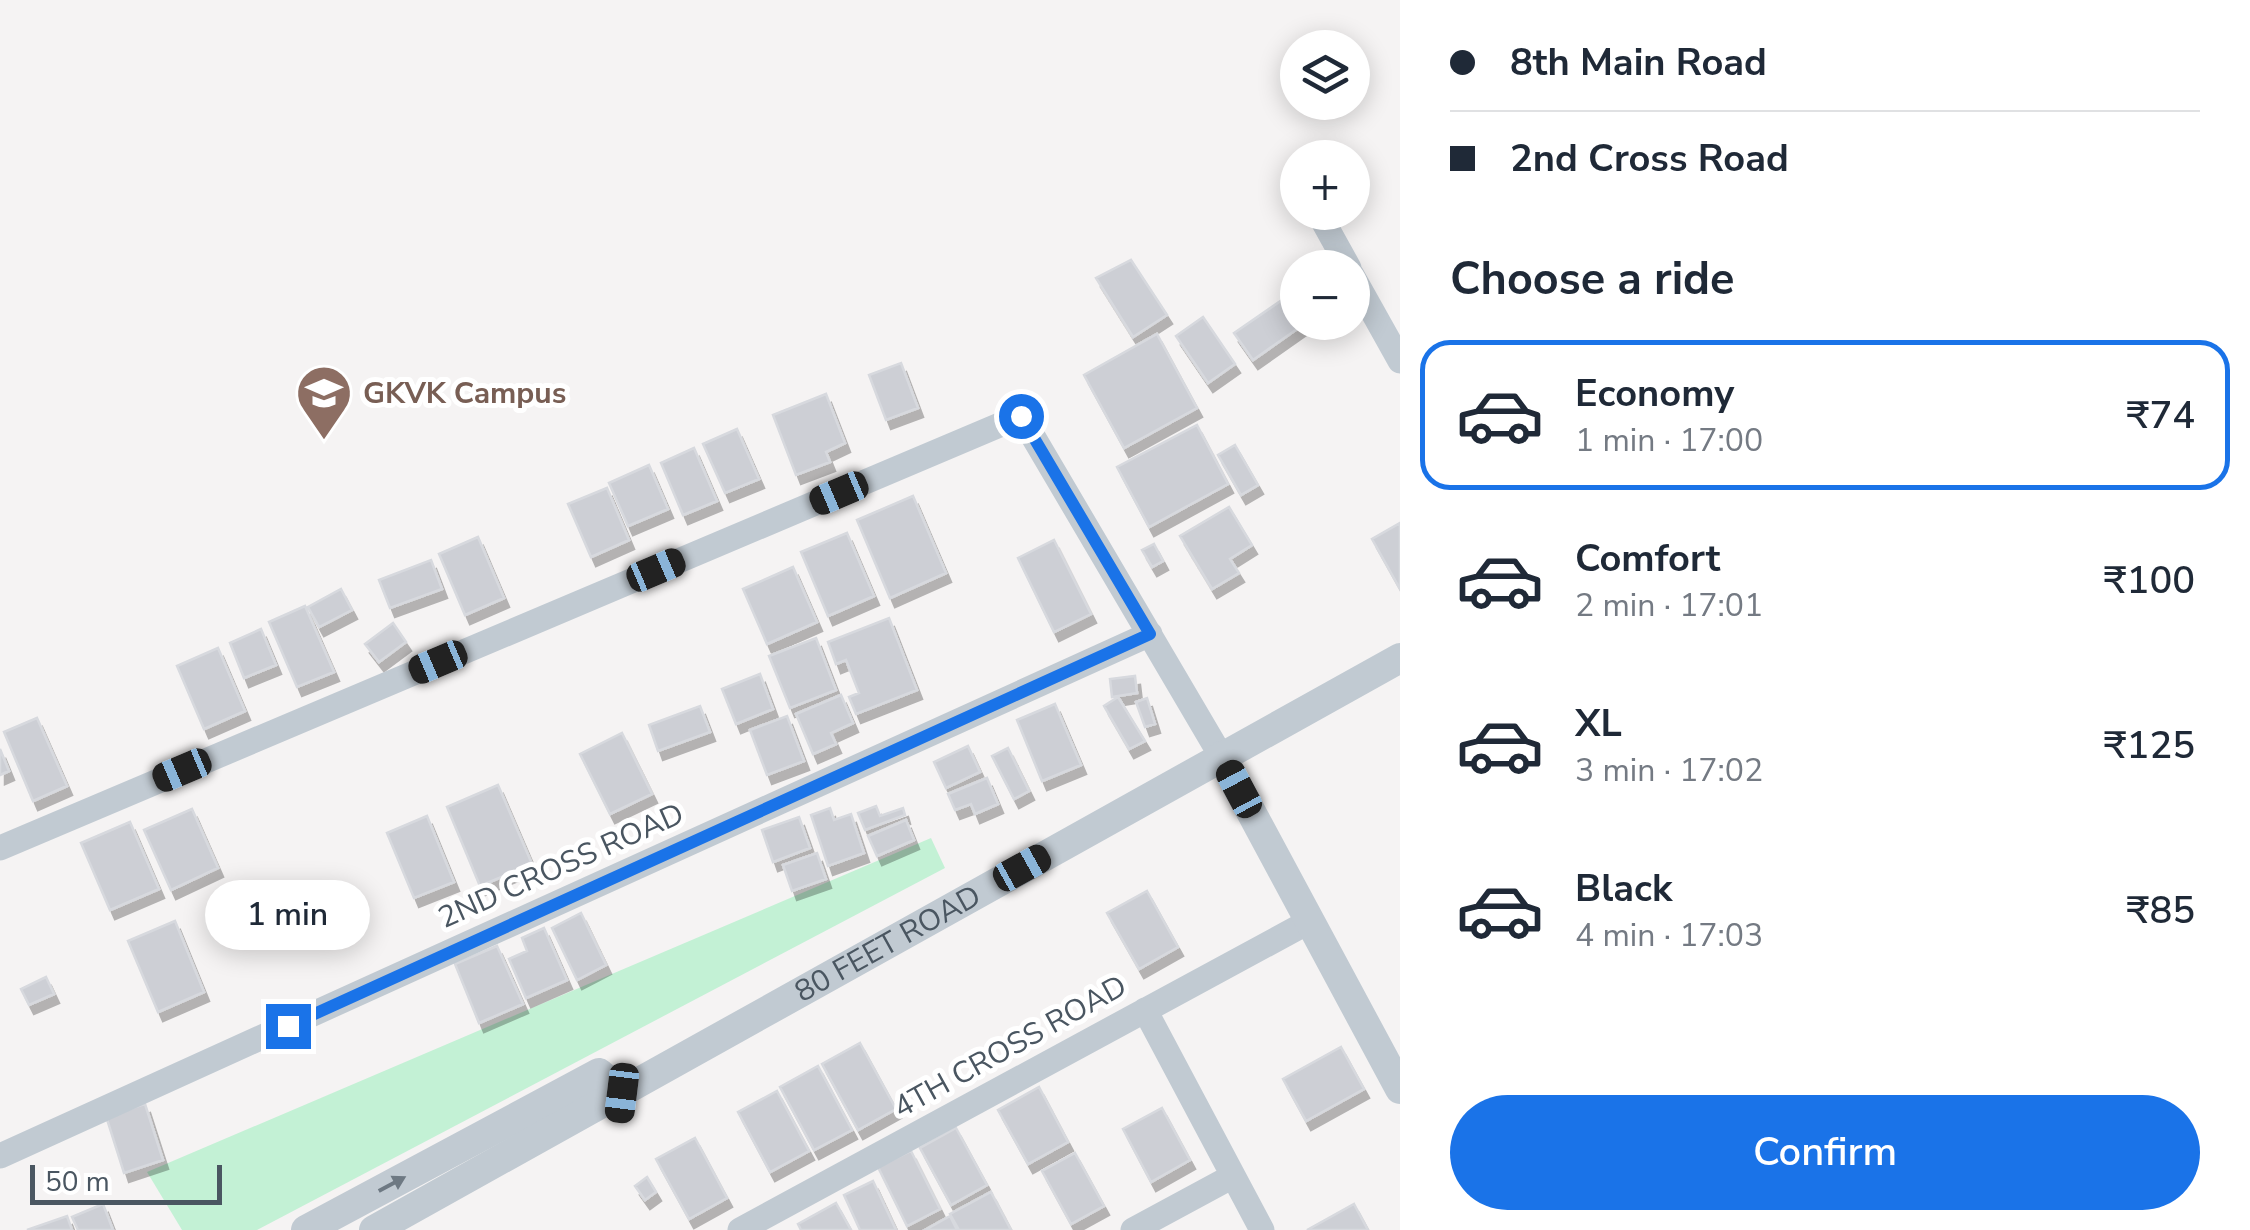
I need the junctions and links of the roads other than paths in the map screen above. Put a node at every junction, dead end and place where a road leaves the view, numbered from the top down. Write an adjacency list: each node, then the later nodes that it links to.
1 (1370, 306): 2 (street)
2 (1400, 360)
3 (1150, 634): 5 (street); 6 (street); 11 (street, 2ND CROSS ROAD)
4 (1400, 658): 5 (street, 80 FEET ROAD)
5 (1221, 756): 7 (street); 10 (street, 80 FEET ROAD)
6 (0, 848)
7 (1310, 920): 8 (street, 4TH CROSS ROAD); 9 (street)
8 (1145, 1010): 12 (street); 16 (street, 4TH CROSS ROAD)
9 (1400, 1089)
10 (622, 1093): 13 (street, one-way to 10); 14 (street, 80 FEET ROAD); 15 (street)
11 (0, 1156)
12 (1234, 1176): 17 (street); 18 (street)
13 (306, 1230)
14 (374, 1230)
15 (414, 1230)
16 (740, 1230)
17 (1134, 1230)
18 (1262, 1230)

